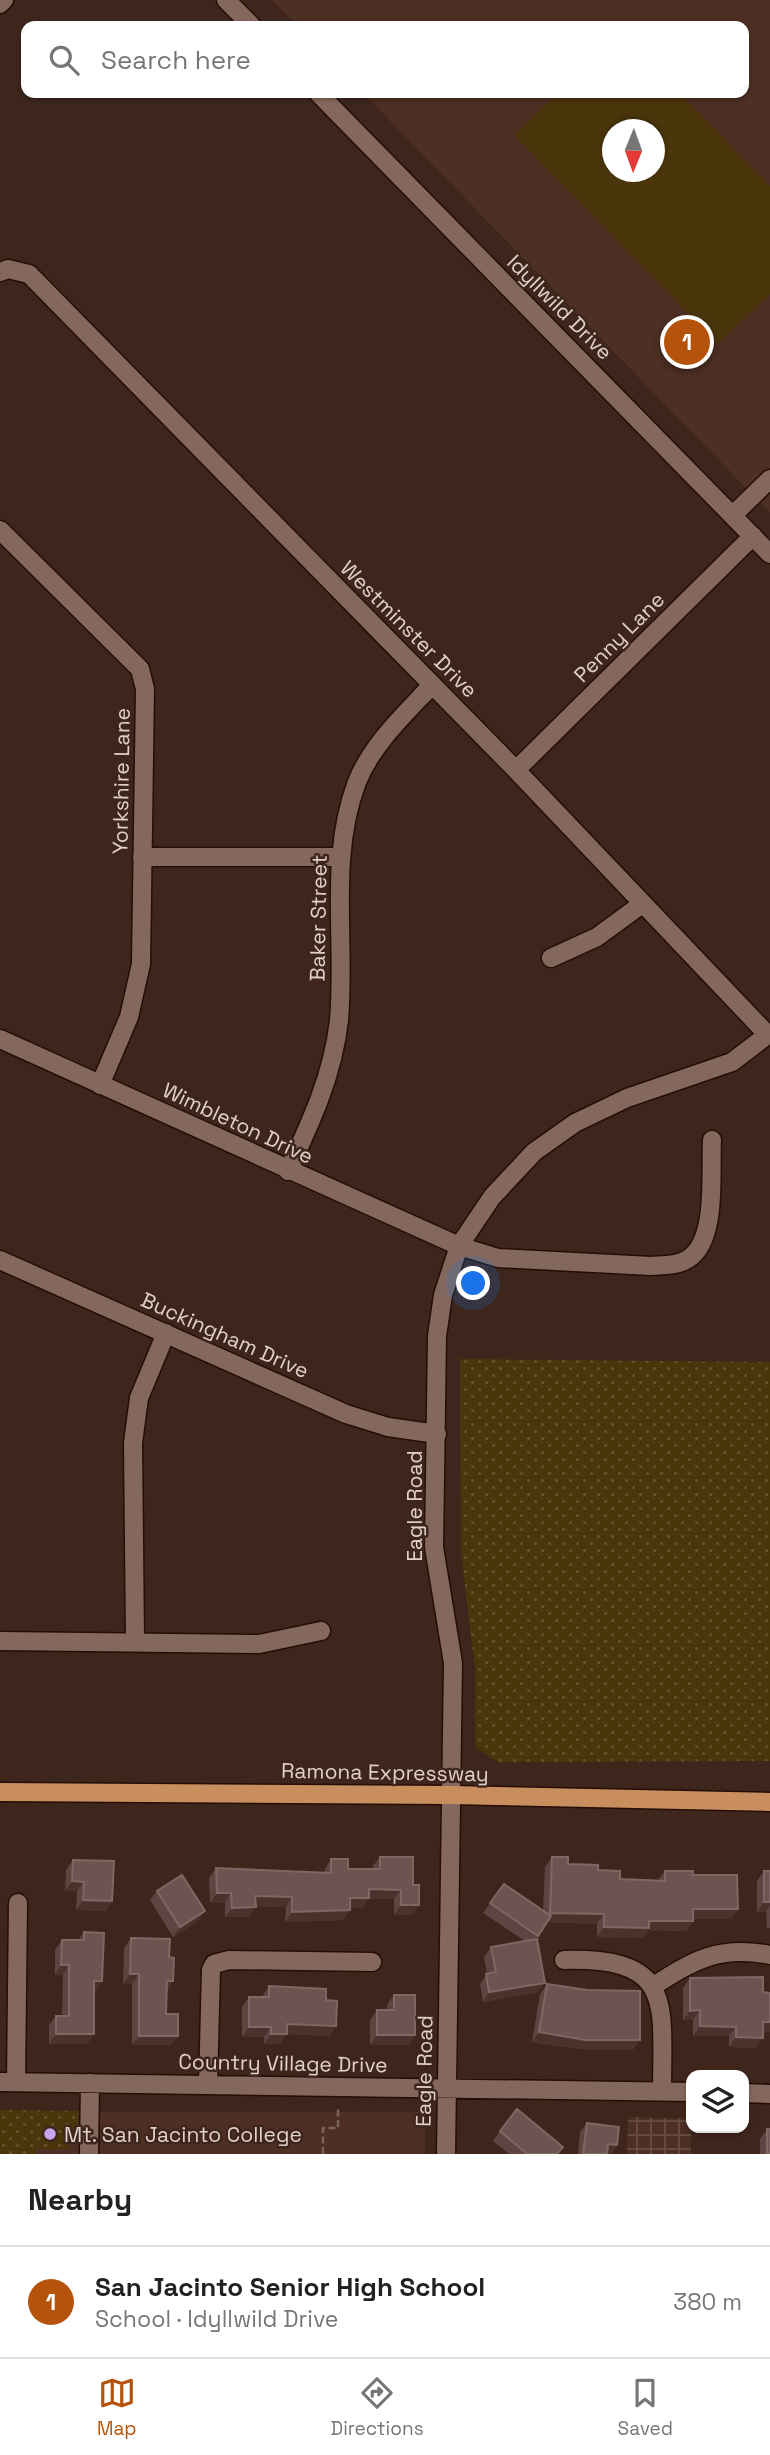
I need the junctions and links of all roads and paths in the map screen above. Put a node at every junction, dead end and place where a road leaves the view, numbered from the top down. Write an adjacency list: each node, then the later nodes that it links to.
1 (4, 0): 3 (street)
2 (226, 0): 4 (street)
3 (0, 4)
4 (247, 21)
5 (323, 98): 8 (street, Idyllwild Drive)
6 (4, 270): 12 (street, Westminster Drive)
7 (770, 479): 8 (street)
8 (733, 515): 10 (street, Idyllwild Drive)
9 (0, 530): 15 (street, Yorkshire Lane)
10 (753, 536): 11 (street, Idyllwild Drive); 13 (street, Penny Lane)
11 (770, 554)
12 (432, 685): 13 (street, Westminster Drive); 14 (street, Baker Street)
13 (516, 770): 16 (street, Westminster Drive)
14 (341, 857): 15 (street); 22 (street, Baker Street)
15 (142, 858): 20 (street, Yorkshire Lane)
16 (642, 904): 17 (street); 18 (street, Westminster Drive)
17 (551, 958)
18 (769, 1034): 23 (street, Eagle Road)
19 (0, 1039): 20 (street, Wimbleton Drive)
20 (100, 1084): 22 (street, Wimbleton Drive)
21 (712, 1140): 23 (street, Wimbleton Drive)
22 (288, 1171): 23 (street, Wimbleton Drive)
23 (459, 1246): 26 (street, Eagle Road)
24 (0, 1260): 25 (street, Buckingham Drive)
25 (166, 1333): 26 (street, Buckingham Drive); 29 (street)
26 (437, 1434): 31 (street, Eagle Road)
27 (320, 1631): 29 (street)
28 (0, 1640): 29 (street)
29 (135, 1641)
30 (0, 1792): 31 (main road, Ramona Expressway)
31 (451, 1795): 32 (main road, Ramona Expressway); 41 (street, Eagle Road)
32 (770, 1802)
33 (18, 1903): 38 (street)
34 (770, 1955): 37 (street)
35 (564, 1960): 37 (street)
36 (372, 1962): 40 (street)
37 (652, 1987): 42 (street)
38 (8, 2082): 39 (street, Country Village Drive)
39 (90, 2083): 40 (street, Country Village Drive); 47 (street)
40 (208, 2085): 41 (street, Country Village Drive)
41 (446, 2088): 42 (street, Country Village Drive); 49 (street, Eagle Road)
42 (662, 2092): 43 (street, Country Village Drive)
43 (686, 2092)
44 (749, 2093): 45 (street)
45 (770, 2094)
46 (338, 2107): 48 (path)
47 (89, 2154)
48 (323, 2154)
49 (446, 2154)

